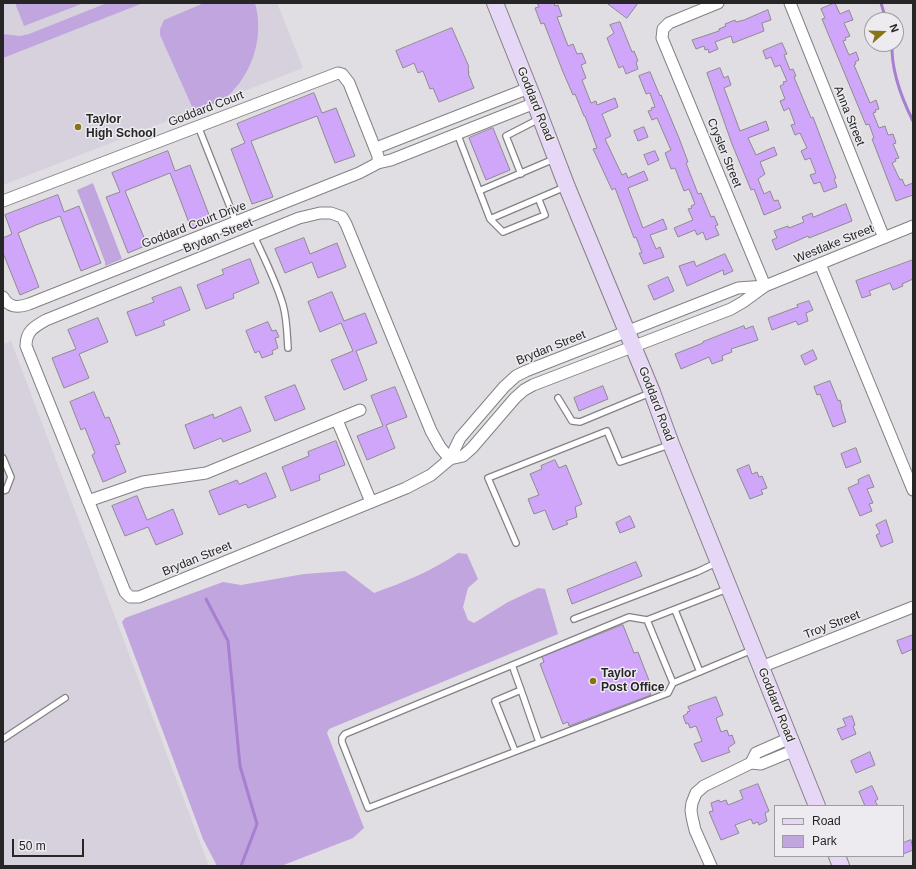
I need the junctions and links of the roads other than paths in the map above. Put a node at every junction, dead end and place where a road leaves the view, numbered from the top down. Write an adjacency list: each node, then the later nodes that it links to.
1 (495, 3): 4 (main road, Goddard Road)
2 (718, 3): 22 (street, Crysler Street)
3 (790, 3): 20 (street, Anna Street)
4 (529, 88): 5 (main road, Goddard Road); 9 (street)
5 (535, 103): 6 (main road, Goddard Road); 8 (street)
6 (541, 118): 10 (main road, Goddard Road); 11 (lane)
7 (198, 126): 9 (street, Goddard Court); 15 (street, Goddard Court); 17 (lane)
8 (457, 133): 9 (street); 13 (lane)
9 (377, 156): 17 (street, Goddard Court Drive)
10 (557, 158): 11 (lane); 12 (main road, Goddard Road)
11 (521, 174): 13 (lane)
12 (567, 187): 14 (lane); 24 (main road, Goddard Road)
13 (479, 191): 16 (lane)
14 (539, 200): 16 (lane); 16 (lane)
15 (3, 201)
16 (490, 219)
17 (236, 223): 23 (street, Goddard Court Drive)
18 (913, 226): 20 (street, Westlake Street)
19 (254, 236): 25 (lane); 31 (street, Brydan Street); 35 (street, Brydan Street)
20 (884, 238): 21 (street, Westlake Street)
21 (820, 264): 22 (street, Westlake Street); 34 (street)
22 (765, 286): 24 (street, Westlake Street); 24 (street, Westlake Street)
23 (3, 297)
24 (630, 339): 26 (main road, Goddard Road); 31 (street, Brydan Street); 31 (street, Brydan Street)
25 (288, 348)
26 (652, 392): 27 (lane); 30 (main road, Goddard Road)
27 (558, 398)
28 (360, 410): 29 (street)
29 (337, 420): 35 (street); 36 (street)
30 (671, 444): 37 (lane); 38 (main road, Goddard Road)
31 (450, 459): 36 (street, Brydan Street)
32 (4, 462): 33 (lane)
33 (4, 490)
34 (913, 490)
35 (88, 501): 36 (street, Brydan Street)
36 (371, 502)
37 (516, 543)
38 (718, 562): 39 (main road, Goddard Road); 42 (lane)
39 (729, 589): 41 (lane); 44 (main road, Goddard Road)
40 (913, 607): 46 (street, Troy Street)
41 (675, 610): 43 (lane); 47 (lane)
42 (574, 619)
43 (647, 620): 45 (lane); 48 (lane)
44 (754, 649): 46 (main road, Goddard Road); 47 (lane)
45 (512, 665): 49 (lane); 54 (lane)
46 (761, 667): 53 (main road, Goddard Road)
47 (700, 672): 48 (lane)
48 (673, 683): 52 (lane)
49 (520, 690): 52 (lane); 54 (lane)
50 (64, 698): 51 (lane)
51 (3, 739)
52 (540, 742): 54 (lane)
53 (792, 744): 55 (main road, Goddard Road); 56 (street)
54 (515, 751)
55 (817, 805)
56 (711, 866)

